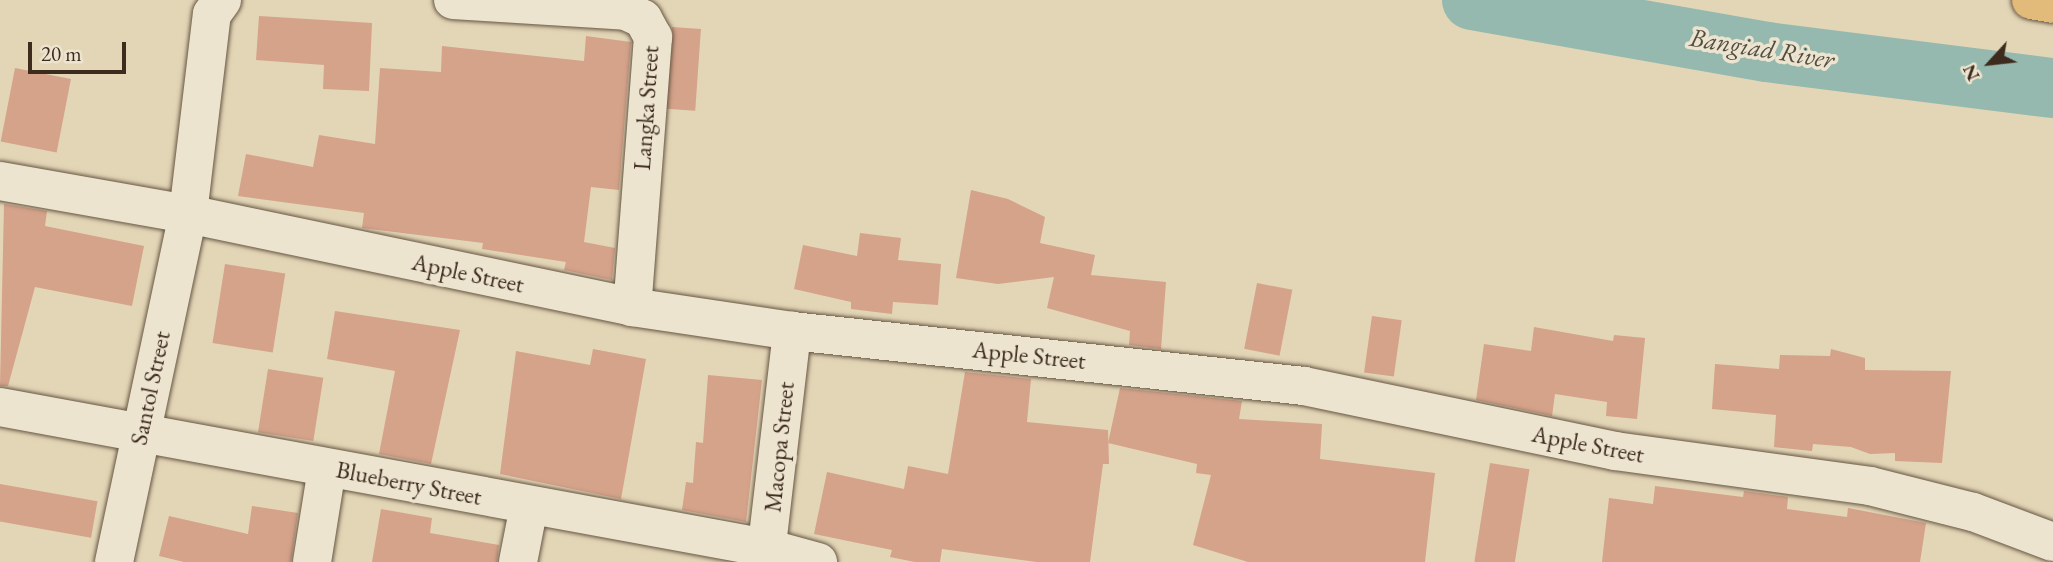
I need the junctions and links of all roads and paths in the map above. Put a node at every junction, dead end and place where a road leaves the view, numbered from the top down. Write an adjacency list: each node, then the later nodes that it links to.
1 (222, 0): 6 (street)
2 (453, 0): 7 (street, Langka Street)
3 (2031, 0): 4 (main road)
4 (2053, 4)
5 (0, 181): 6 (street, Apple Street)
6 (188, 214): 7 (street, Apple Street); 10 (street, Santol Street)
7 (632, 307): 8 (street, Apple Street)
8 (792, 331): 13 (street, Apple Street); 14 (street, Macopa Street)
9 (0, 407): 10 (street, Blueberry Street)
10 (140, 432): 11 (street, Blueberry Street); 15 (street, Santol Street)
11 (327, 468): 12 (street, Blueberry Street); 16 (street)
12 (529, 506): 14 (street, Blueberry Street); 17 (street)
13 (2053, 542)
14 (766, 555): 18 (street, Blueberry Street)
15 (114, 562)
16 (312, 562)
17 (518, 562)
18 (818, 562)

